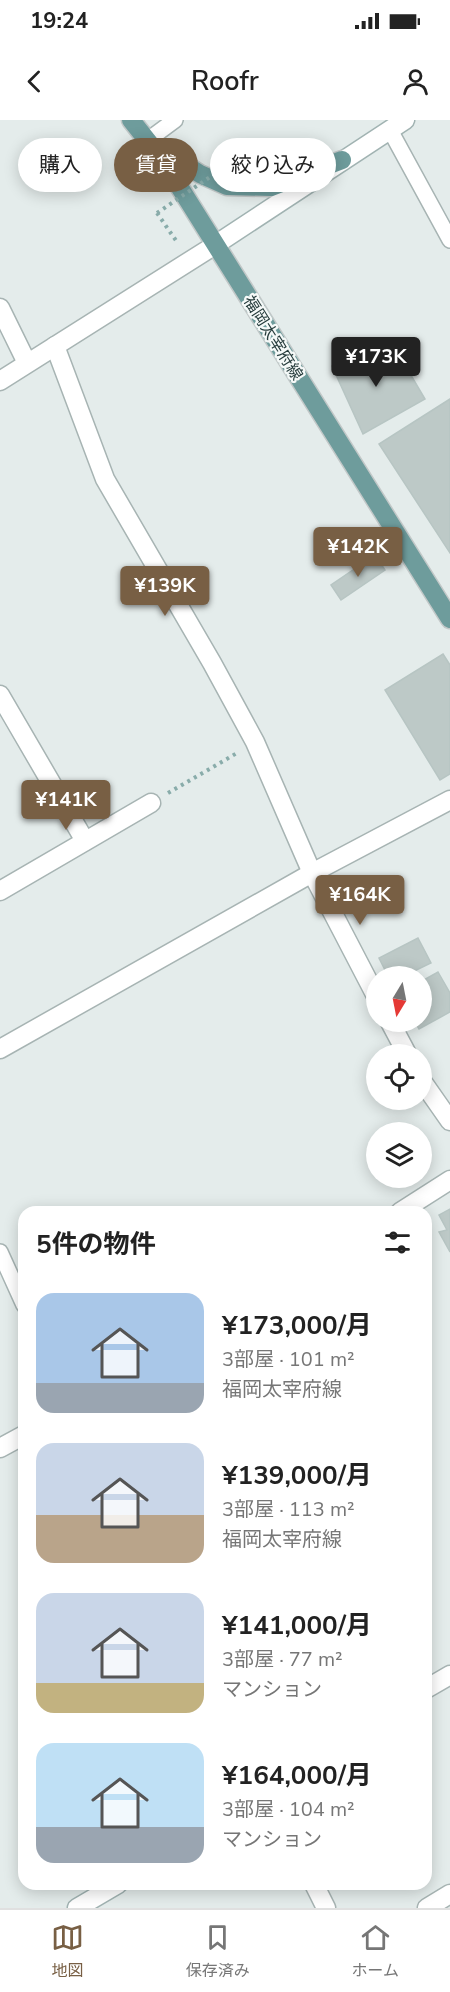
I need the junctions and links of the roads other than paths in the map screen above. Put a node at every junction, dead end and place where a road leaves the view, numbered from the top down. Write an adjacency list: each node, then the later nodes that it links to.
1 (131, 120): 4 (main road, 福岡太宰府線)
2 (175, 120): 5 (lane)
3 (397, 125): 6 (street); 9 (lane)
4 (146, 138)
5 (151, 138)
6 (342, 160): 7 (main road); 10 (street)
7 (198, 173)
8 (182, 192): 10 (main road, 福岡太宰府線)
9 (450, 240)
10 (215, 245): 12 (street); 15 (main road, 福岡太宰府線)
11 (0, 308): 13 (street)
12 (55, 346): 13 (street); 20 (street)
13 (27, 363): 14 (street)
14 (0, 381)
15 (450, 619)
16 (0, 694): 19 (street)
17 (450, 800): 20 (street)
18 (151, 803): 19 (street)
19 (85, 841): 21 (street)
20 (312, 873): 22 (street); 23 (street)
21 (0, 891)
22 (366, 977)
23 (0, 1049)
24 (432, 1095): 25 (street)
25 (450, 1120)
26 (450, 1180): 27 (street)
27 (409, 1206)
28 (0, 1252): 29 (lane)
29 (18, 1292)
30 (18, 1438): 31 (street)
31 (0, 1449)
32 (450, 1675): 33 (street)
33 (432, 1686)
34 (108, 1890): 37 (street)
35 (317, 1890): 38 (street)
36 (450, 1894): 39 (street)
37 (77, 1908)
38 (326, 1908)
39 (427, 1908)

